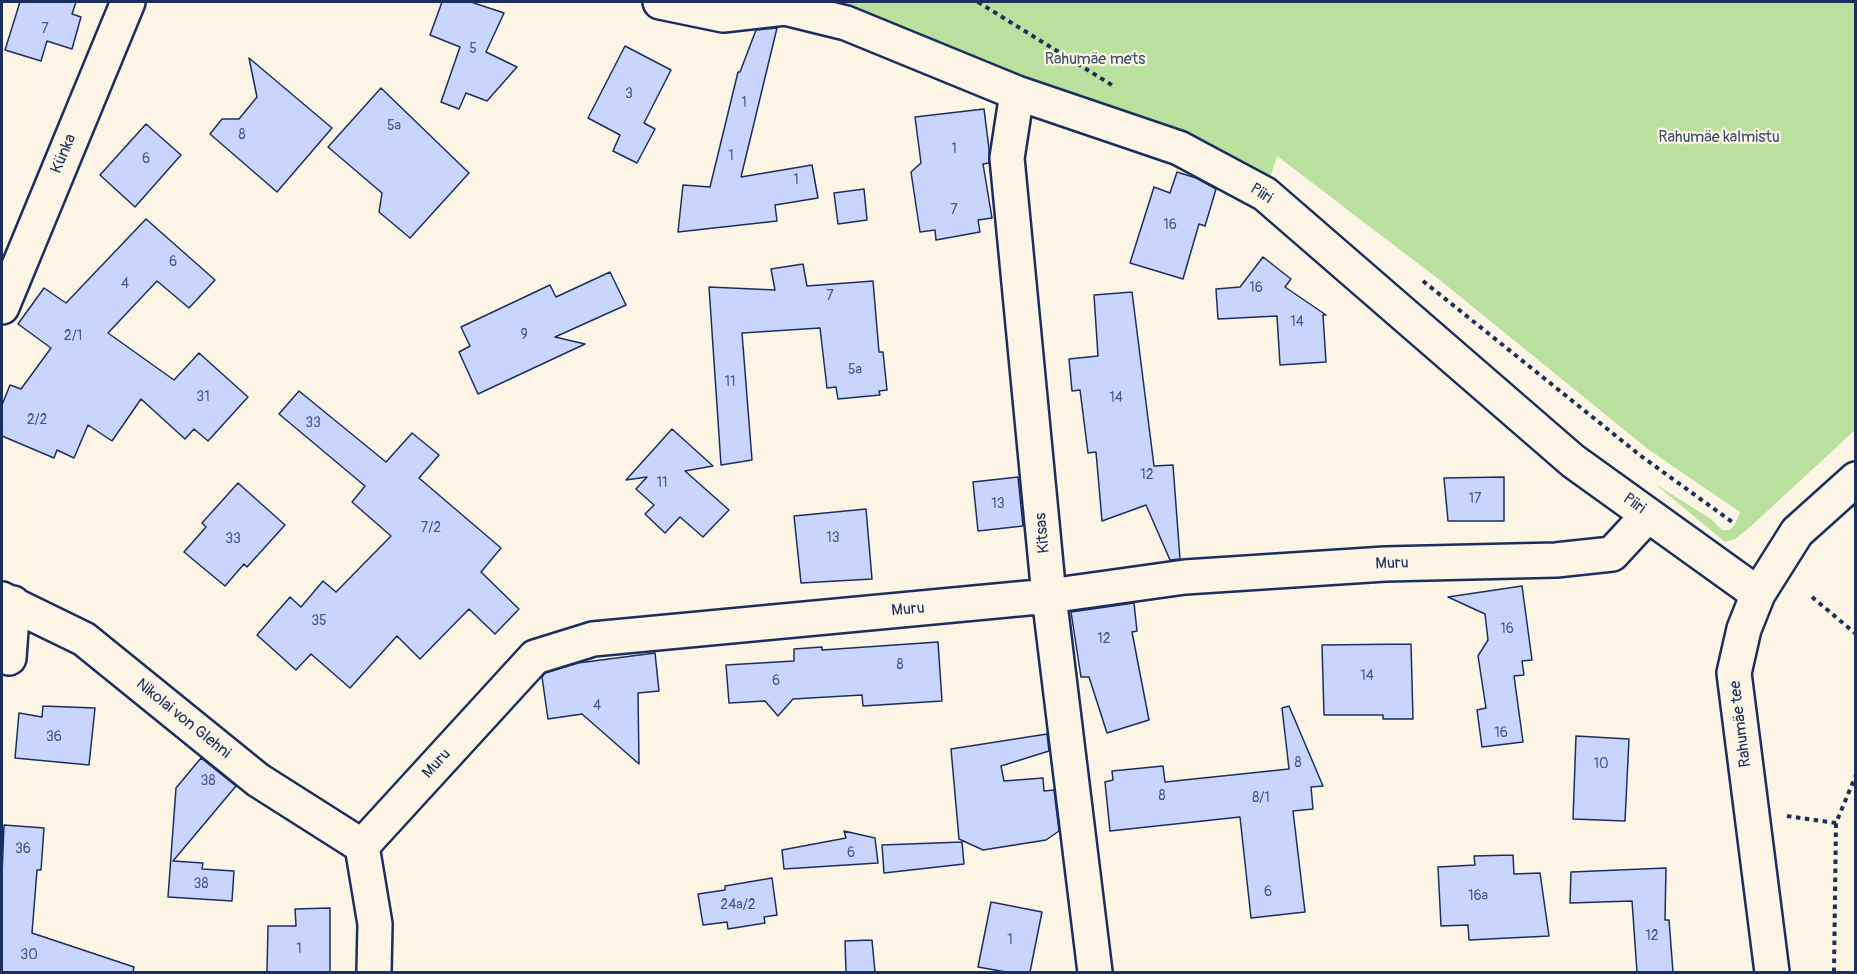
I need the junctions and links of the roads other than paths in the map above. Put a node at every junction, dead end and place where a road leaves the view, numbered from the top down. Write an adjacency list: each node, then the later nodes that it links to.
1 (128, 2): 4 (street, Künka)
2 (660, 2): 3 (street, Piiri)
3 (1017, 93): 7 (street, Piiri); 9 (street, Kitsas)
4 (9, 266): 5 (street, Künka)
5 (2, 307)
6 (1856, 479): 8 (street, Rahumäe tee)
7 (1648, 515): 8 (street, Piiri); 9 (street, Muru)
8 (1758, 594): 15 (street, Rahumäe tee)
9 (1049, 596): 12 (street, Muru); 14 (street, Kitsas)
10 (7, 601): 11 (street); 12 (street, Nikolai von Glehni)
11 (9, 658)
12 (362, 846): 13 (street)
13 (374, 972)
14 (1095, 972)
15 (1772, 972)

